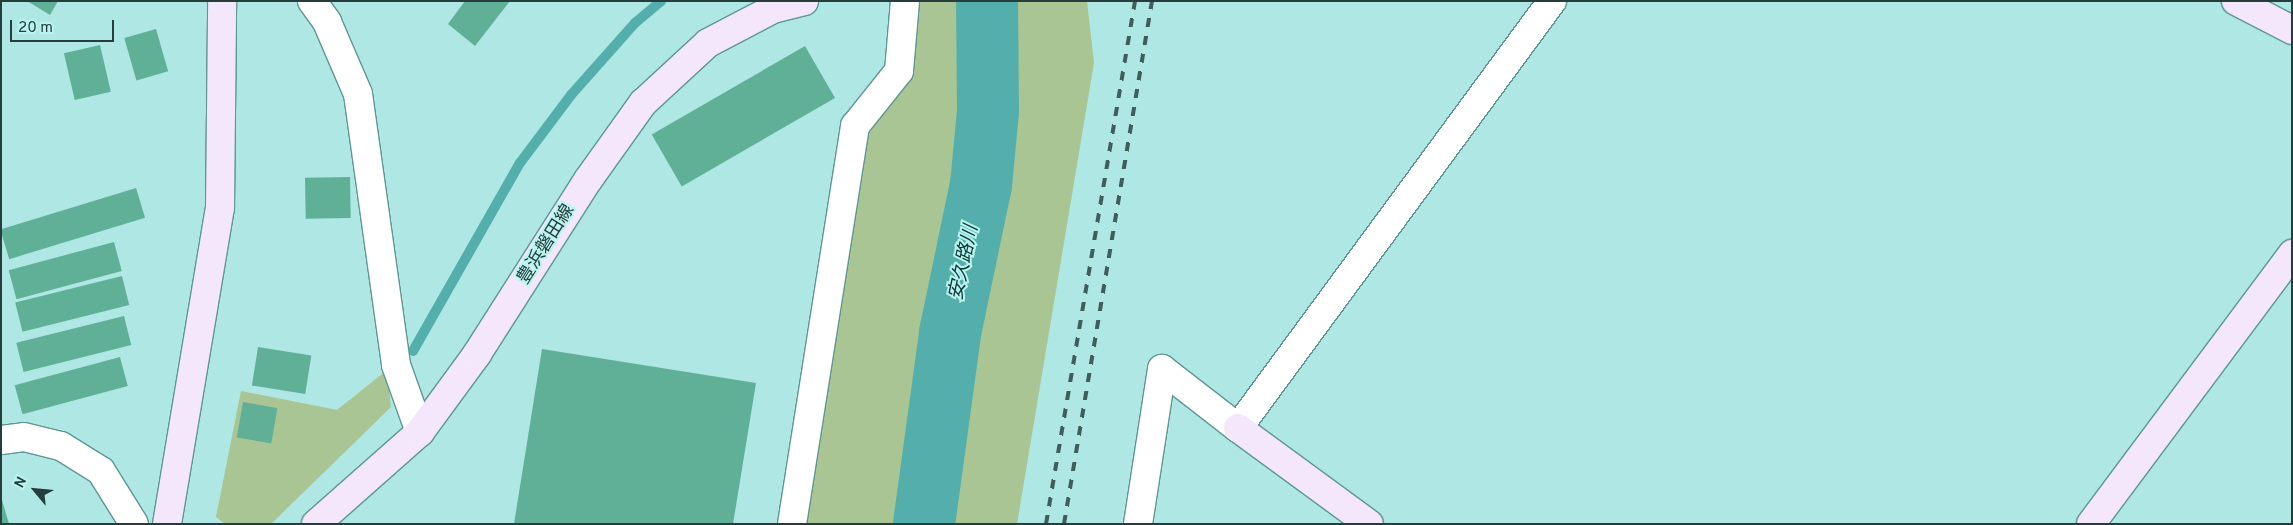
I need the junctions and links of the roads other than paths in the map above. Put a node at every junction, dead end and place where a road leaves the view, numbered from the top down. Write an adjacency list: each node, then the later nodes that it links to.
1 (222, 1): 13 (street)
2 (312, 1): 10 (street)
3 (804, 1): 10 (street, 豊浜磐田線)
4 (905, 1): 15 (street)
5 (1552, 1): 9 (street)
6 (2237, 1): 7 (street)
7 (2292, 30)
8 (2292, 254): 18 (street)
9 (1238, 428): 16 (street); 17 (street)
10 (420, 432): 14 (street, 豊浜磐田線)
11 (1, 440): 12 (street)
12 (134, 524)
13 (167, 524)
14 (316, 524)
15 (792, 524)
16 (1138, 524)
17 (1368, 524)
18 (2091, 524)

